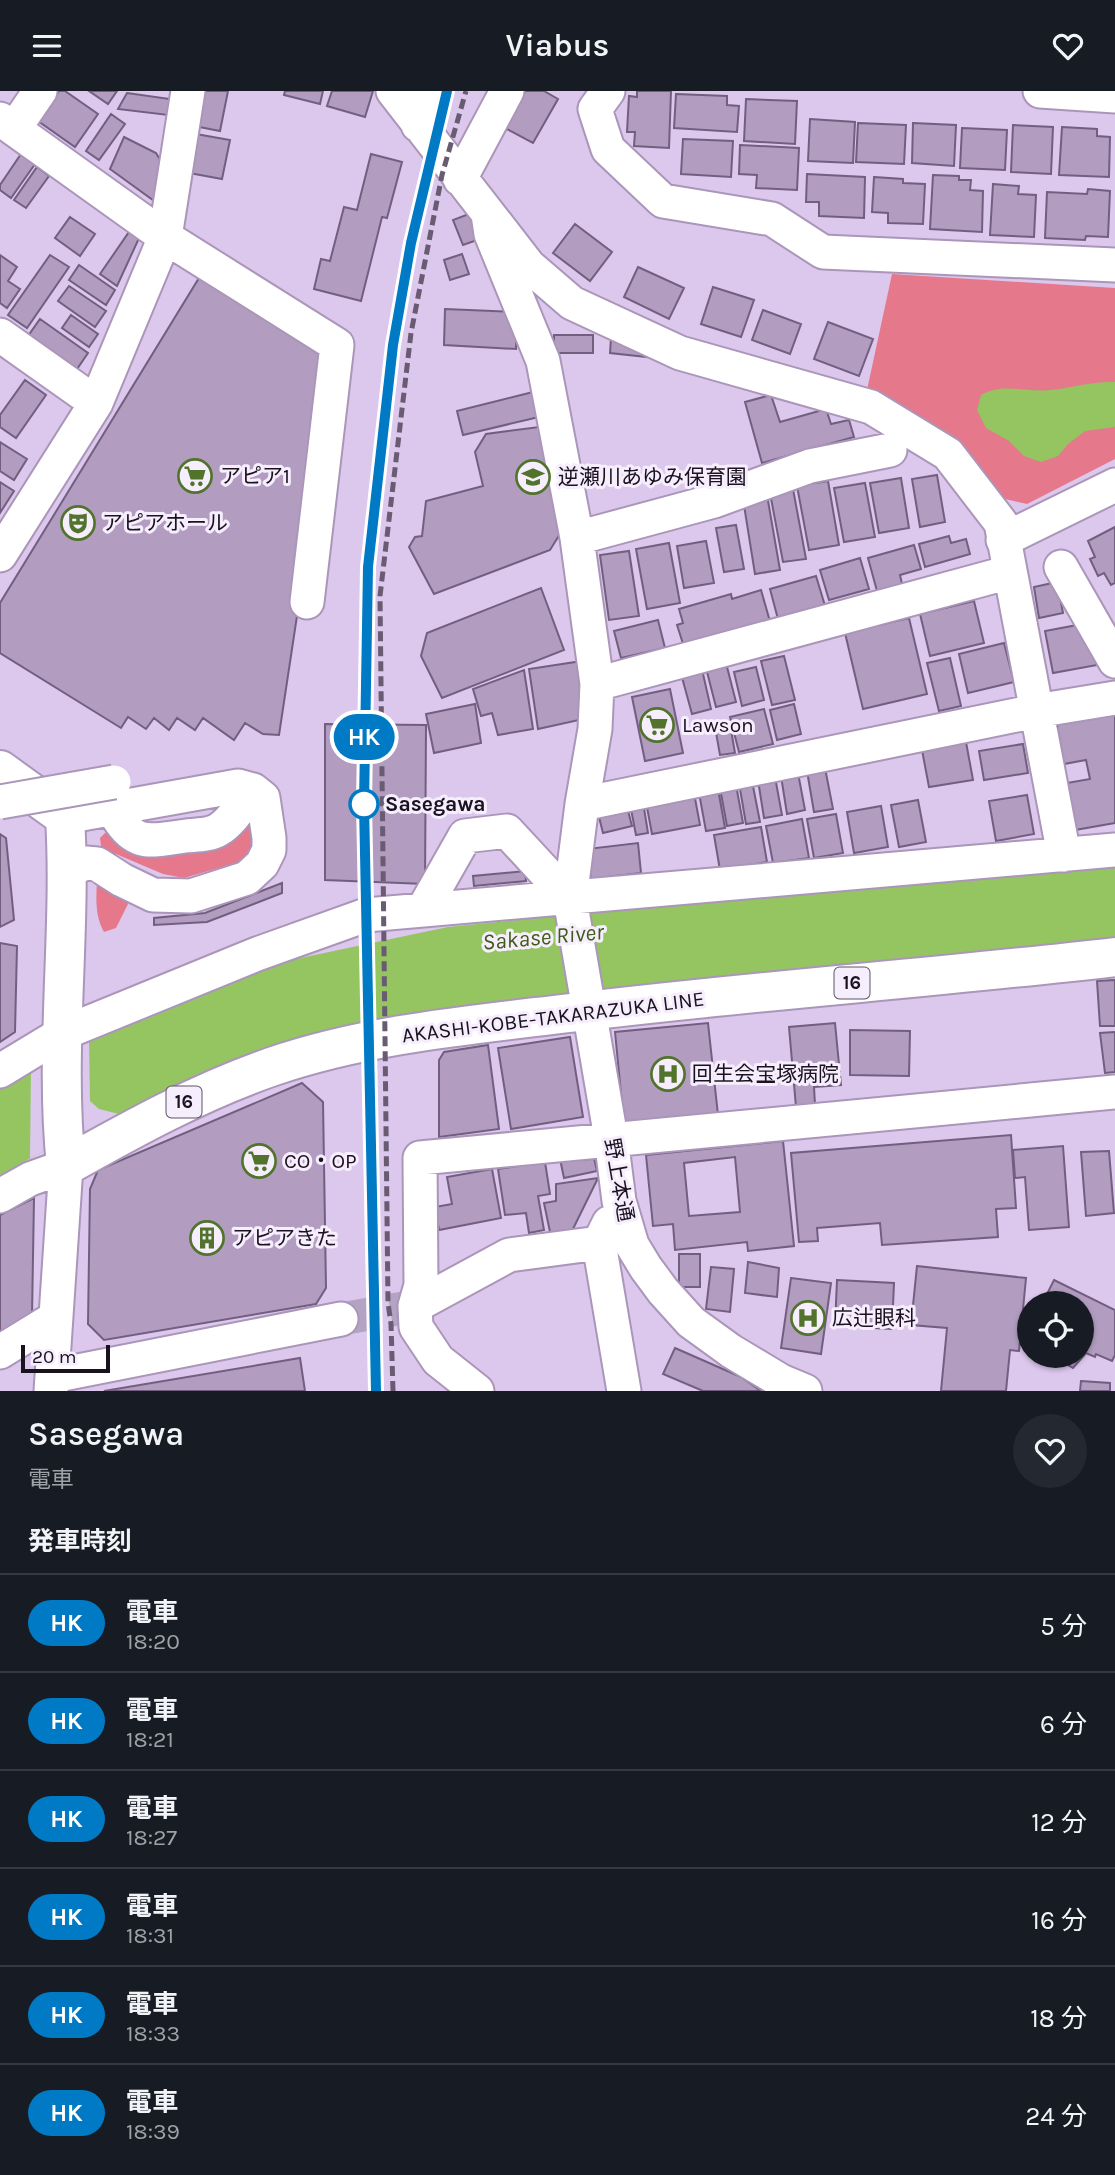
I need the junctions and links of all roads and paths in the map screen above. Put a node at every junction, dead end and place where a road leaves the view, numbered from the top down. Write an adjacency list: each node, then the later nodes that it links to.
1 (40, 91): 9 (street)
2 (188, 91): 13 (street)
3 (393, 91): 10 (street)
4 (431, 91): 10 (street)
5 (507, 91): 11 (street)
6 (608, 91): 14 (street)
7 (1040, 91): 8 (street)
8 (1115, 96)
9 (7, 124): 13 (street)
10 (418, 125): 11 (street)
11 (460, 179): 12 (street)
12 (488, 214): 19 (street); 20 (street)
13 (165, 237): 16 (street); 24 (street)
14 (1115, 265)
15 (0, 335): 16 (street)
16 (96, 403): 21 (street)
17 (891, 450): 19 (street)
18 (1115, 485): 20 (street)
19 (578, 538): 26 (street)
20 (1003, 540): 23 (street)
21 (0, 555)
22 (1061, 567): 25 (street)
23 (1010, 572): 26 (street); 28 (street)
24 (307, 602)
25 (1115, 660)
26 (597, 684): 32 (street)
27 (1114, 698): 28 (street)
28 (1036, 711): 32 (street); 35 (street)
29 (0, 770): 33 (main road)
30 (113, 796): 31 (street, bridge); 33 (street); 36 (street)
31 (0, 802)
32 (582, 804): 37 (street)
33 (65, 817): 36 (main road)
34 (1115, 850): 35 (street)
35 (1065, 855): 37 (street)
36 (68, 870): 41 (main road)
37 (571, 907): 38 (street); 38 (street); 40 (street, 野上本通)
38 (423, 911): 41 (street)
39 (1115, 957): 40 (main road, AKASHI-KOBE-TAKARAZUKA LINE / 16)
40 (588, 1004): 44 (street, 野上本通); 45 (main road, AKASHI-KOBE-TAKARAZUKA LINE / 16)
41 (62, 1043): 42 (street); 45 (main road)
42 (0, 1071)
43 (1115, 1092): 44 (street)
44 (611, 1138): 47 (street, 野上本通); 49 (street)
45 (65, 1154): 46 (street); 50 (street)
46 (0, 1196)
47 (620, 1202): 48 (street); 56 (street, 野上本通)
48 (598, 1243): 49 (street); 55 (street)
49 (415, 1306): 54 (street)
50 (55, 1318): 52 (street); 53 (street)
51 (341, 1319): 53 (street)
52 (0, 1352)
53 (52, 1383)
54 (477, 1391)
55 (624, 1391)
56 (805, 1391)

